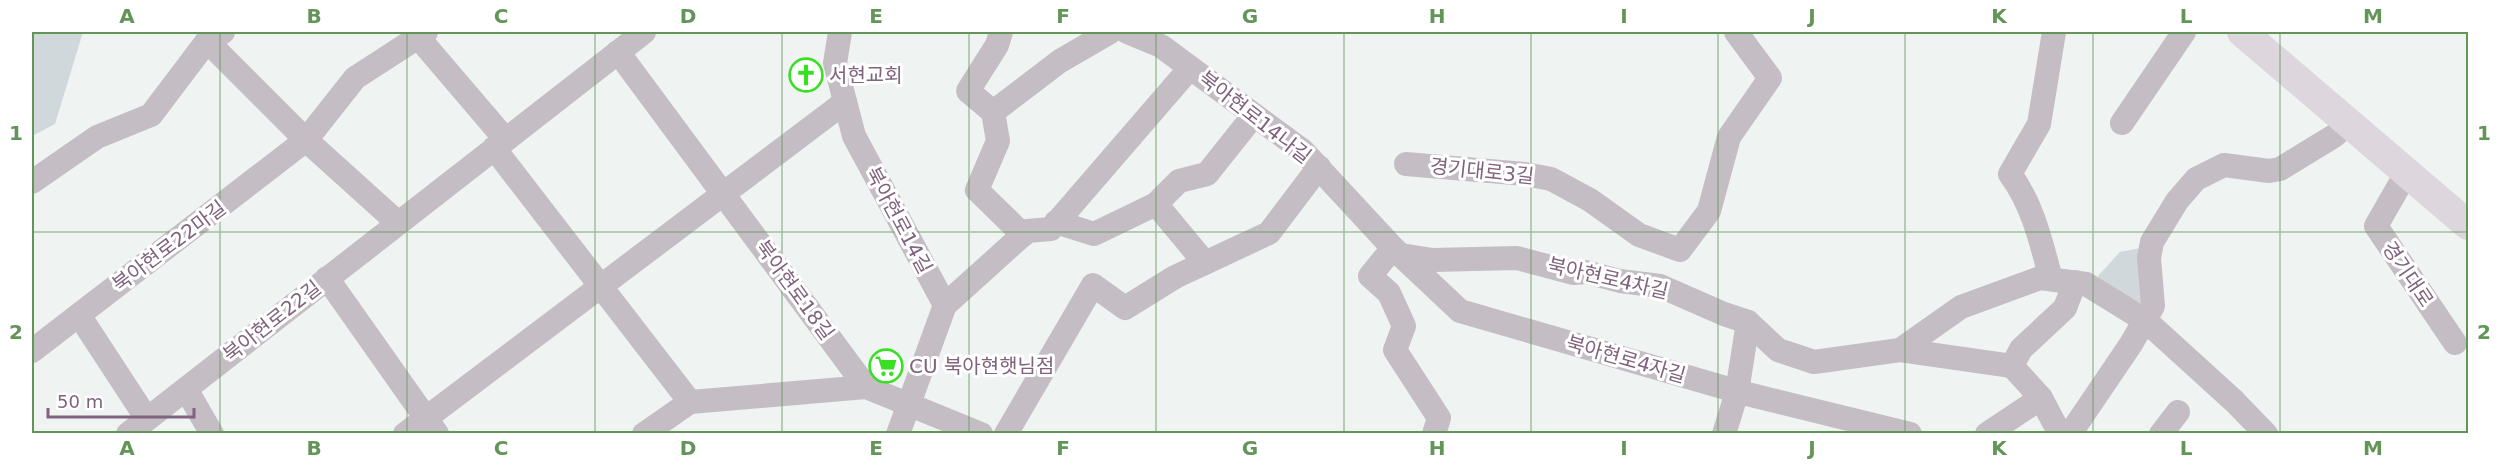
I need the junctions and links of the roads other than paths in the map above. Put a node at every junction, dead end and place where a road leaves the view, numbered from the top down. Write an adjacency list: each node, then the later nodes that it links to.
1 (644, 32): 12 (street, 북아현로22길)
2 (840, 32): 14 (street, 북아현로14길)
3 (1001, 32): 15 (street)
4 (1110, 32): 15 (street)
5 (1127, 32): 13 (street, 북아현로14나길)
6 (1736, 32): 21 (street, 경기대로3길)
7 (2054, 32): 34 (street)
8 (2184, 32): 17 (street)
9 (2242, 32): 18 (main road)
10 (422, 34): 19 (street, 북아현로22마길); 20 (street)
11 (215, 36): 19 (street); 24 (street)
12 (618, 52): 20 (street, 북아현로22길); 25 (street, 북아현로18길)
13 (1190, 68): 16 (street, 북아현로14나길); 27 (street)
14 (845, 102): 25 (street); 37 (street, 북아현로14길)
15 (993, 112): 30 (street)
16 (1254, 115): 22 (street, 북아현로14나길); 26 (street)
17 (2122, 123)
18 (2349, 123): 23 (main road); 39 (street)
19 (306, 141): 28 (street); 38 (street, 북아현로22마길)
20 (500, 144): 28 (street, 북아현로22길); 36 (street)
21 (1407, 164)
22 (1319, 168): 31 (street, 북아현로14나길); 32 (street)
23 (2407, 172): 29 (main road); 42 (street, 경기대로)
24 (32, 182)
25 (724, 193): 36 (street); 46 (street, 북아현로18길)
26 (1156, 204): 27 (street); 32 (street)
27 (1056, 222): 30 (street)
28 (398, 223): 33 (street, 북아현로22길)
29 (2469, 225)
30 (1023, 235): 37 (street)
31 (1397, 252): 40 (street, 북아현로4차길); 41 (street, 북아현로14나길); 61 (street)
32 (1205, 262): 60 (street)
33 (327, 278): 47 (street, 북아현로22길); 54 (street)
34 (2051, 279): 35 (street); 43 (street)
35 (2075, 282): 39 (street); 45 (street)
36 (601, 286): 50 (street); 54 (street)
37 (945, 305): 51 (street)
38 (79, 315): 44 (street, 북아현로22마길); 53 (street, 북아현로22길)
39 (2146, 321): 66 (street); 68 (street)
40 (1748, 322): 43 (street, 북아현로4차길); 48 (street)
41 (1515, 327): 48 (street, 북아현로4자길)
42 (2455, 343)
43 (1900, 350): 45 (street, 북아현로4차길)
44 (32, 351)
45 (2012, 366): 49 (street)
46 (866, 387): 50 (street); 51 (street)
47 (186, 388): 53 (street, 북아현로22길); 55 (street)
48 (1737, 392): 62 (street); 63 (street, 북아현로4자길)
49 (2041, 398): 64 (street); 65 (street)
50 (690, 402): 57 (street)
51 (909, 405): 58 (street); 59 (street)
52 (2178, 412): 67 (street)
53 (137, 426)
54 (431, 426): 56 (street)
55 (212, 434)
56 (405, 434)
57 (644, 434)
58 (898, 434)
59 (981, 434)
60 (1006, 434)
61 (1434, 434)
62 (1724, 434)
63 (1910, 434)
64 (1987, 434)
65 (2060, 434)
66 (2070, 434)
67 (2161, 434)
68 (2266, 434)

